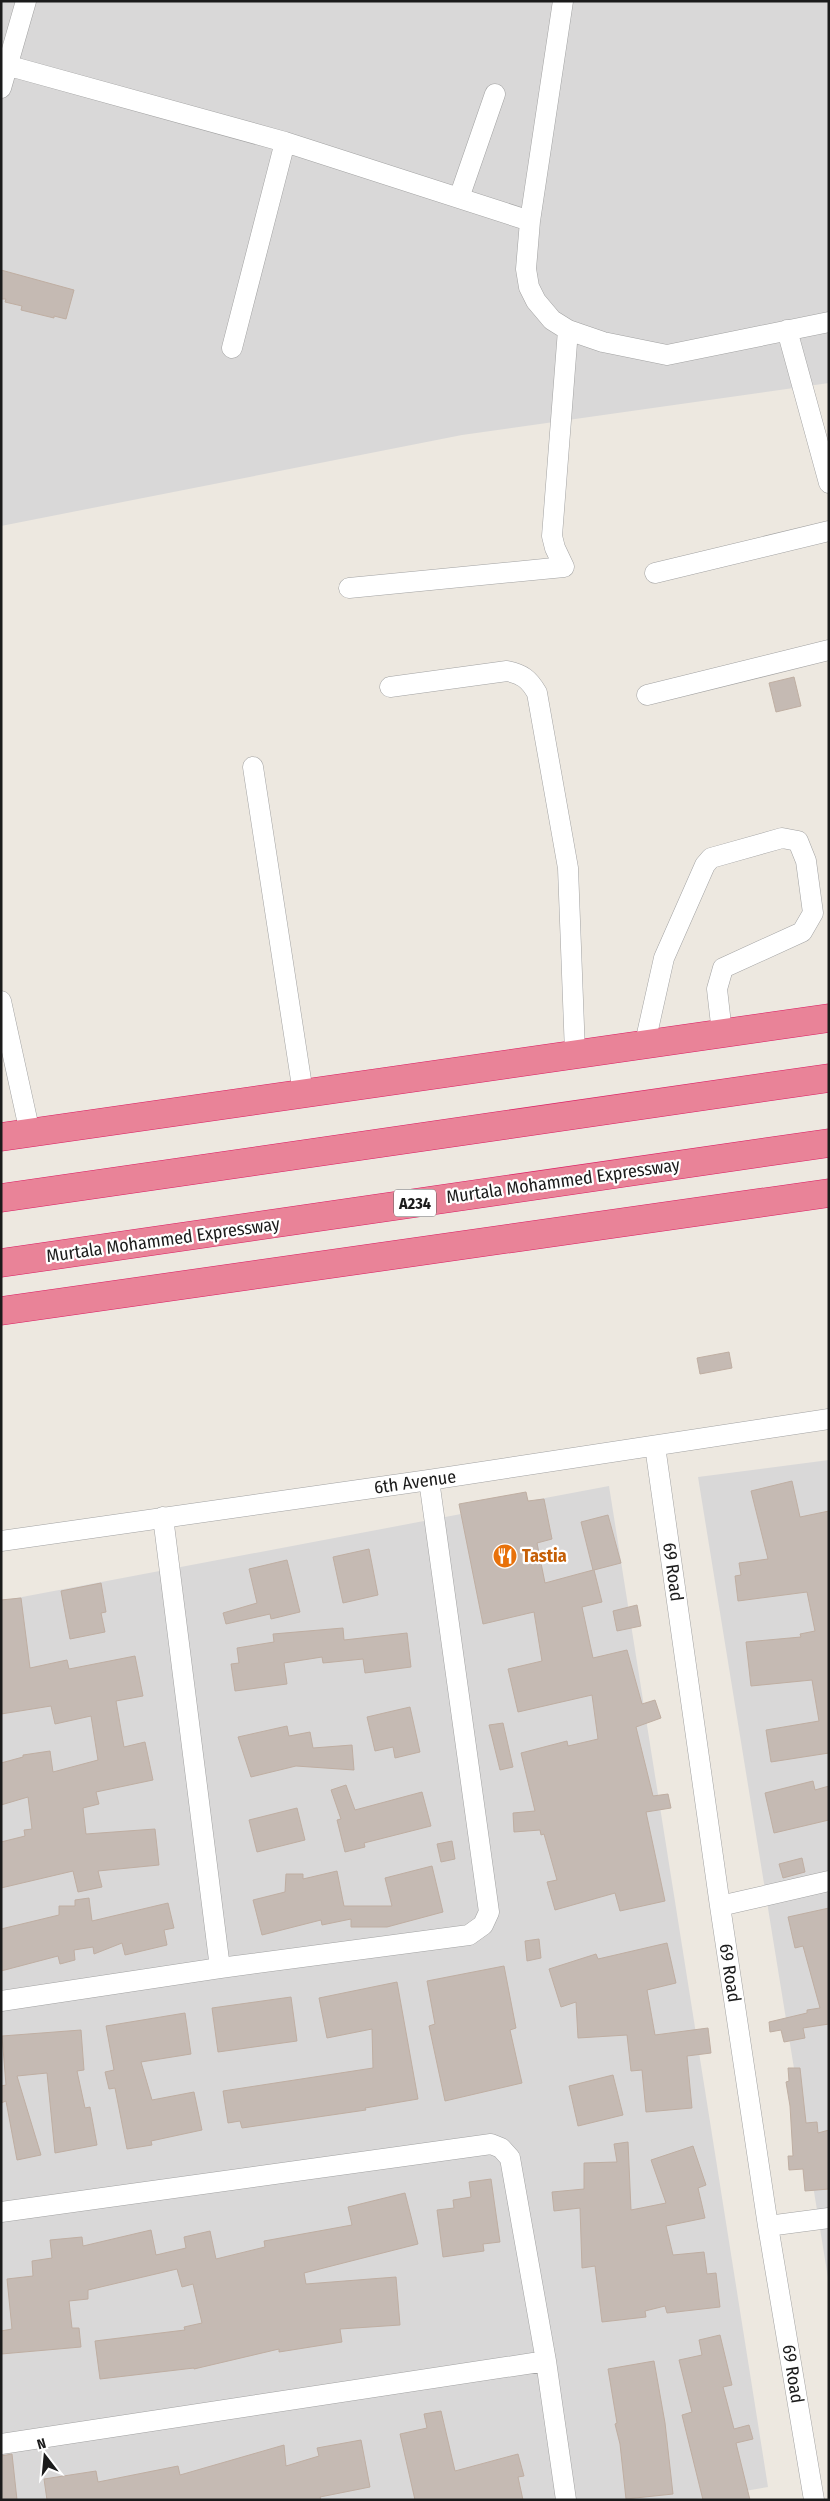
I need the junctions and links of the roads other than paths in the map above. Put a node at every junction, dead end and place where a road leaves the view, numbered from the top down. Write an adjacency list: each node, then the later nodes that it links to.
1 (26, 1): 3 (street)
2 (563, 1): 8 (street)
3 (6, 65): 4 (street); 6 (street)
4 (1, 88)
5 (495, 94): 7 (street)
6 (285, 142): 7 (street); 12 (street)
7 (459, 198): 8 (street)
8 (530, 220): 10 (street)
9 (829, 322): 11 (street)
10 (568, 330): 11 (street); 16 (street)
11 (787, 330): 13 (street)
12 (232, 348)
13 (829, 483)
14 (829, 531): 15 (street)
15 (655, 573)
16 (349, 588)
17 (829, 650): 19 (street)
18 (390, 687): 25 (street)
19 (648, 695)
20 (252, 767): 27 (street)
21 (1, 1001): 28 (street)
22 (829, 1018): 23 (highway)
23 (722, 1033): 24 (highway); 24 (street)
24 (645, 1043): 25 (highway)
25 (575, 1053): 27 (highway)
26 (829, 1078): 32 (highway)
27 (303, 1093): 28 (highway)
28 (30, 1133): 29 (highway)
29 (1, 1137)
30 (829, 1143): 35 (highway, Murtala Mohammed Expressway / A234)
31 (829, 1192): 33 (highway)
32 (1, 1198)
33 (787, 1198): 34 (highway); 36 (highway)
34 (829, 1202)
35 (1, 1263)
36 (1, 1311)
37 (829, 1419): 38 (street, 6th Avenue)
38 (656, 1446): 39 (street, 6th Avenue); 43 (street, 69 Road)
39 (429, 1480): 40 (street, 6th Avenue); 44 (street)
40 (163, 1518): 41 (street, 6th Avenue); 44 (street)
41 (1, 1541)
42 (829, 1881): 43 (street)
43 (720, 1906): 48 (street, 69 Road)
44 (220, 1968): 45 (street)
45 (1, 2001)
46 (1, 2212): 49 (street)
47 (829, 2218): 48 (street)
48 (768, 2226): 51 (street, 69 Road)
49 (546, 2360): 50 (street); 52 (street)
50 (1, 2444)
51 (819, 2497)
52 (566, 2500)

